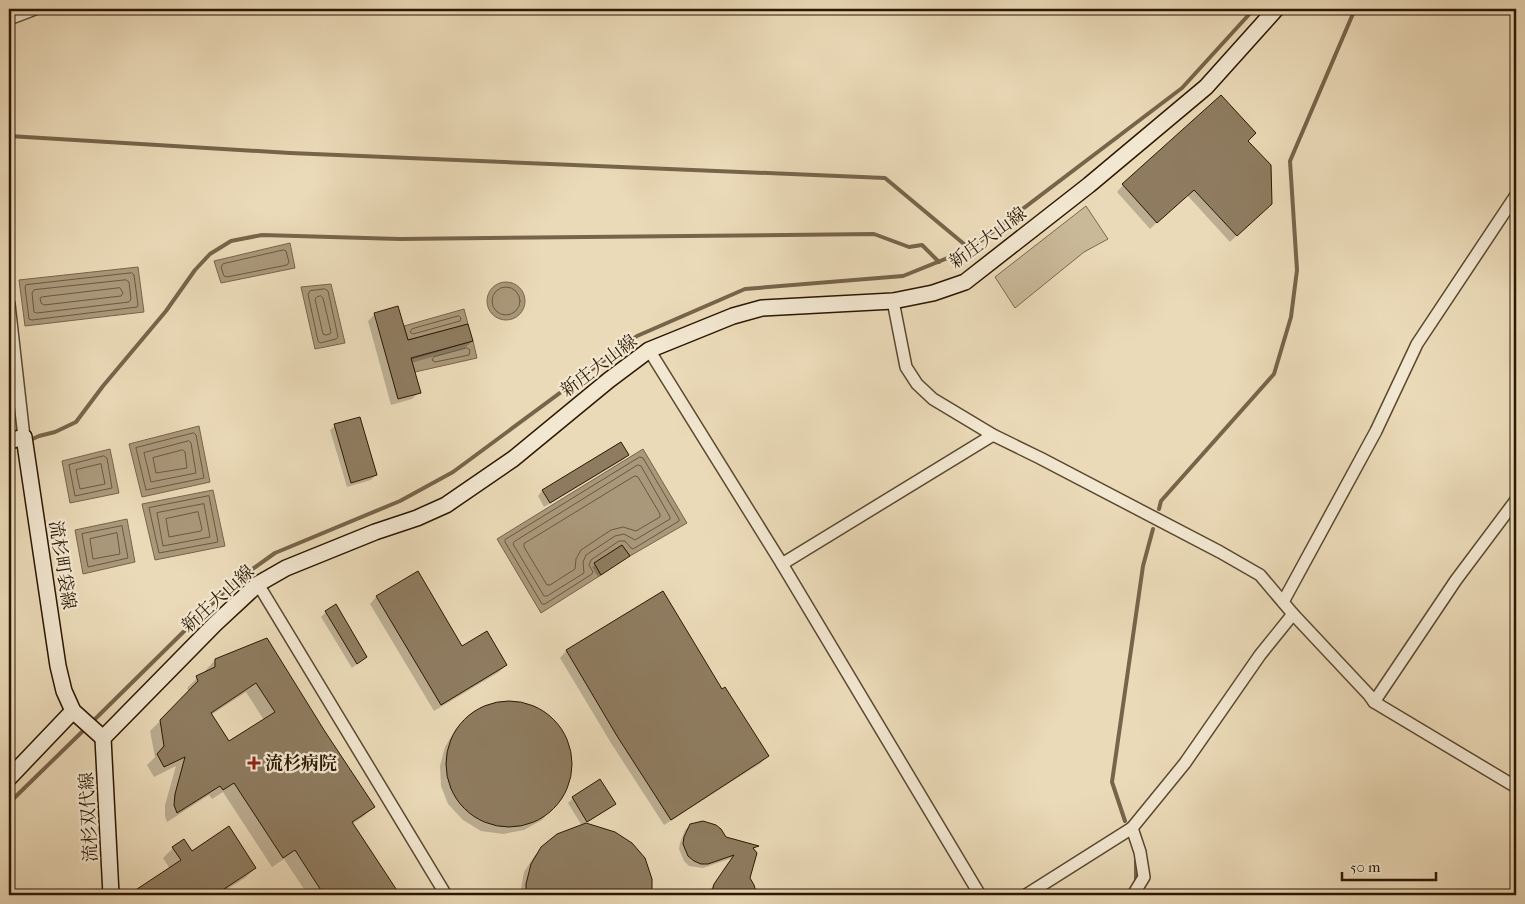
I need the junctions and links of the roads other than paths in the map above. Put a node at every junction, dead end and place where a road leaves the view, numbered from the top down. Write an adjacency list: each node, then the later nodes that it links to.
1 (35, 9): 3 (street)
2 (1276, 9): 5 (main road, 新庄大山線)
3 (9, 19)
4 (1516, 195): 13 (street)
5 (893, 301): 7 (main road, 新庄大山線); 8 (street)
6 (9, 304): 9 (street)
7 (649, 350): 11 (street); 12 (main road, 新庄大山線)
8 (993, 435): 11 (street); 13 (street)
9 (16, 439): 16 (main road, 流杉町袋線)
10 (1516, 500): 15 (street)
11 (782, 564): 23 (street)
12 (258, 584): 17 (main road, 新庄大山線); 22 (street)
13 (1283, 602): 14 (street)
14 (1293, 614): 15 (street); 20 (street)
15 (1374, 702): 19 (street)
16 (73, 712): 17 (main road); 18 (main road)
17 (99, 734): 21 (main road, 流杉双代線)
18 (9, 778)
19 (1516, 787)
20 (1132, 828): 24 (street); 25 (street)
21 (109, 894)
22 (446, 895)
23 (980, 895)
24 (1026, 895)
25 (1133, 895)

